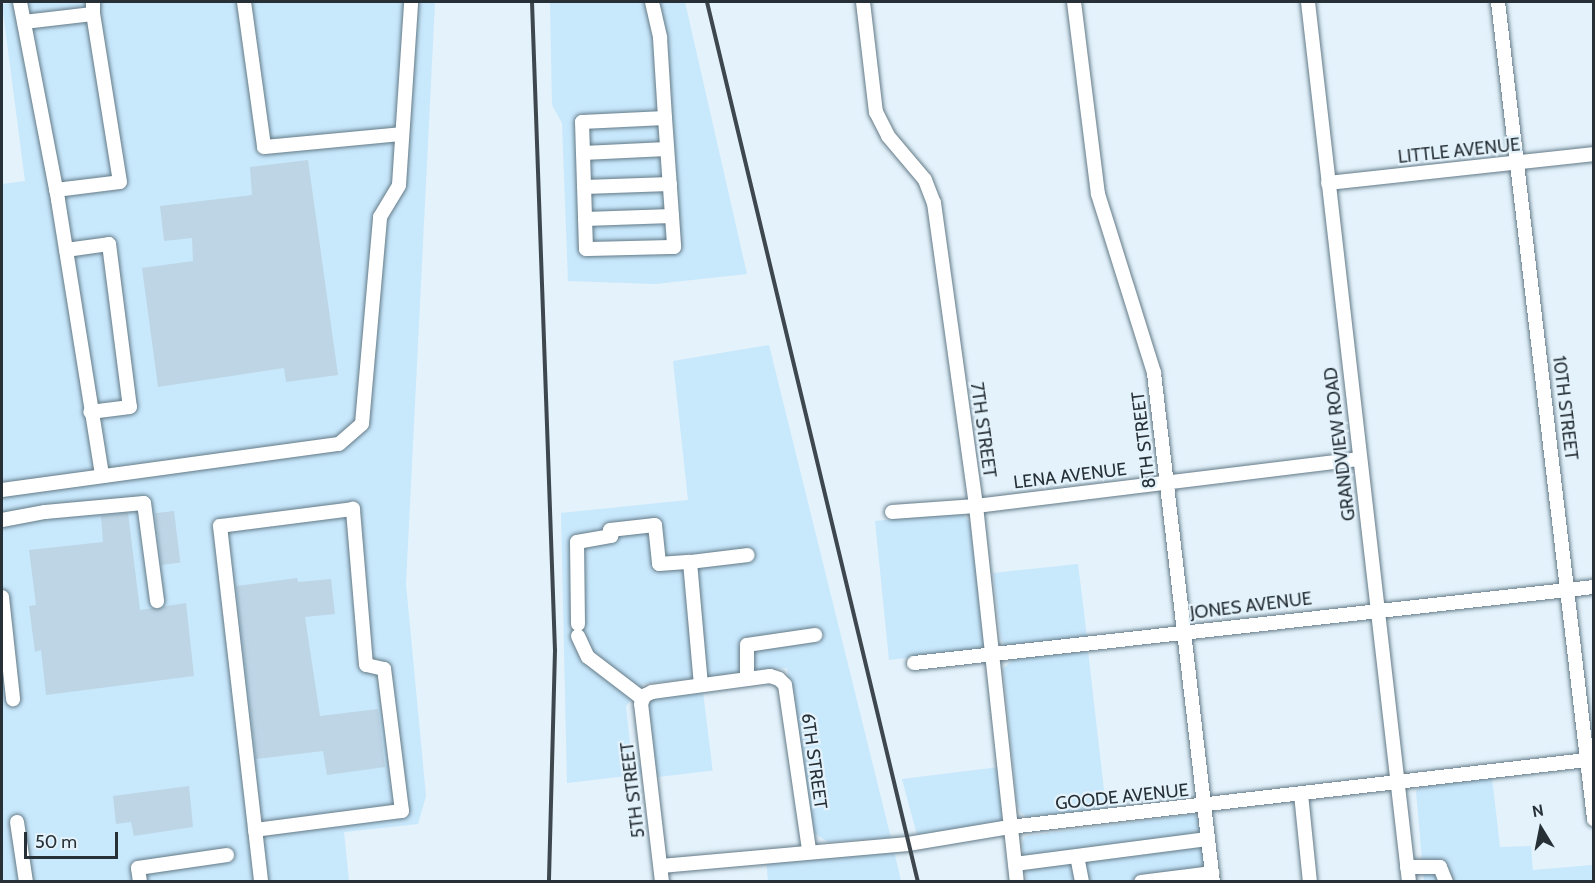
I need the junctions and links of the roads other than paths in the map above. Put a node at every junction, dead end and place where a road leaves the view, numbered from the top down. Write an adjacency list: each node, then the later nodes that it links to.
1 (20, 2): 10 (street)
2 (244, 2): 12 (street)
3 (411, 2): 12 (street)
4 (652, 2): 11 (street)
5 (863, 2): 29 (street, 7TH STREET)
6 (1074, 2): 27 (street, 8TH STREET)
7 (1308, 2): 17 (street, GRANDVIEW ROAD)
8 (1498, 2): 16 (street, 10TH STREET)
9 (93, 8): 10 (street); 20 (street)
10 (24, 22): 20 (street)
11 (665, 118): 13 (street); 14 (street)
12 (401, 134): 26 (street)
13 (668, 149): 14 (street); 18 (street)
14 (583, 153): 19 (street)
15 (1593, 154): 16 (street, LITTLE AVENUE)
16 (1516, 163): 17 (street, LITTLE AVENUE); 35 (street, 10TH STREET)
17 (1328, 183): 25 (street, GRANDVIEW ROAD)
18 (670, 184): 19 (street); 21 (street)
19 (584, 186): 22 (street)
20 (56, 190): 23 (street)
21 (672, 216): 22 (street); 22 (street)
22 (585, 219)
23 (66, 250): 24 (street); 24 (street)
24 (90, 412): 26 (street)
25 (1360, 459): 27 (street, LENA AVENUE); 38 (street, GRANDVIEW ROAD)
26 (102, 476): 28 (street)
27 (1167, 483): 29 (street, LENA AVENUE); 39 (street, 8TH STREET)
28 (2, 490)
29 (976, 506): 30 (street, LENA AVENUE); 41 (street, 7TH STREET)
30 (892, 512)
31 (2, 520): 37 (street)
32 (748, 555): 33 (street)
33 (690, 562): 44 (street); 45 (street)
34 (1593, 587): 35 (street, JONES AVENUE)
35 (1569, 590): 38 (street, JONES AVENUE); 47 (street, 10TH STREET)
36 (2, 597): 46 (street)
37 (156, 601)
38 (1379, 609): 39 (street, JONES AVENUE); 48 (street, GRANDVIEW ROAD)
39 (1184, 632): 41 (street, JONES AVENUE); 50 (street, 8TH STREET)
40 (815, 635): 43 (street)
41 (994, 654): 42 (street, JONES AVENUE); 53 (street, 7TH STREET)
42 (914, 663)
43 (747, 679): 44 (street); 56 (street, 6TH STREET)
44 (701, 685): 45 (street)
45 (643, 697): 60 (street, 5TH STREET)
46 (13, 699)
47 (1586, 760): 48 (street, GOODE AVENUE); 51 (street, 10TH STREET)
48 (1397, 784): 49 (street, GOODE AVENUE); 61 (street, GRANDVIEW ROAD)
49 (1301, 794): 50 (street, GOODE AVENUE); 70 (street)
50 (1203, 806): 53 (street, GOODE AVENUE); 55 (street, 8TH STREET)
51 (1593, 819)
52 (17, 822): 63 (street)
53 (1010, 826): 56 (street, GOODE AVENUE); 59 (street, 7TH STREET)
54 (255, 830): 54 (street); 65 (street)
55 (1207, 839): 58 (street); 62 (street, 8TH STREET)
56 (809, 850): 60 (street, GOODE AVENUE)
57 (227, 855): 64 (street)
58 (1077, 856): 59 (street); 68 (street)
59 (1015, 864): 67 (street, 7TH STREET)
60 (661, 866): 66 (street, 5TH STREET)
61 (1407, 867): 71 (street, GRANDVIEW ROAD); 72 (street)
62 (1212, 877): 69 (street)
63 (26, 882)
64 (140, 882)
65 (261, 882)
66 (662, 882)
67 (1017, 882)
68 (1082, 882)
69 (1141, 882)
70 (1311, 882)
71 (1408, 882)
72 (1446, 882)

